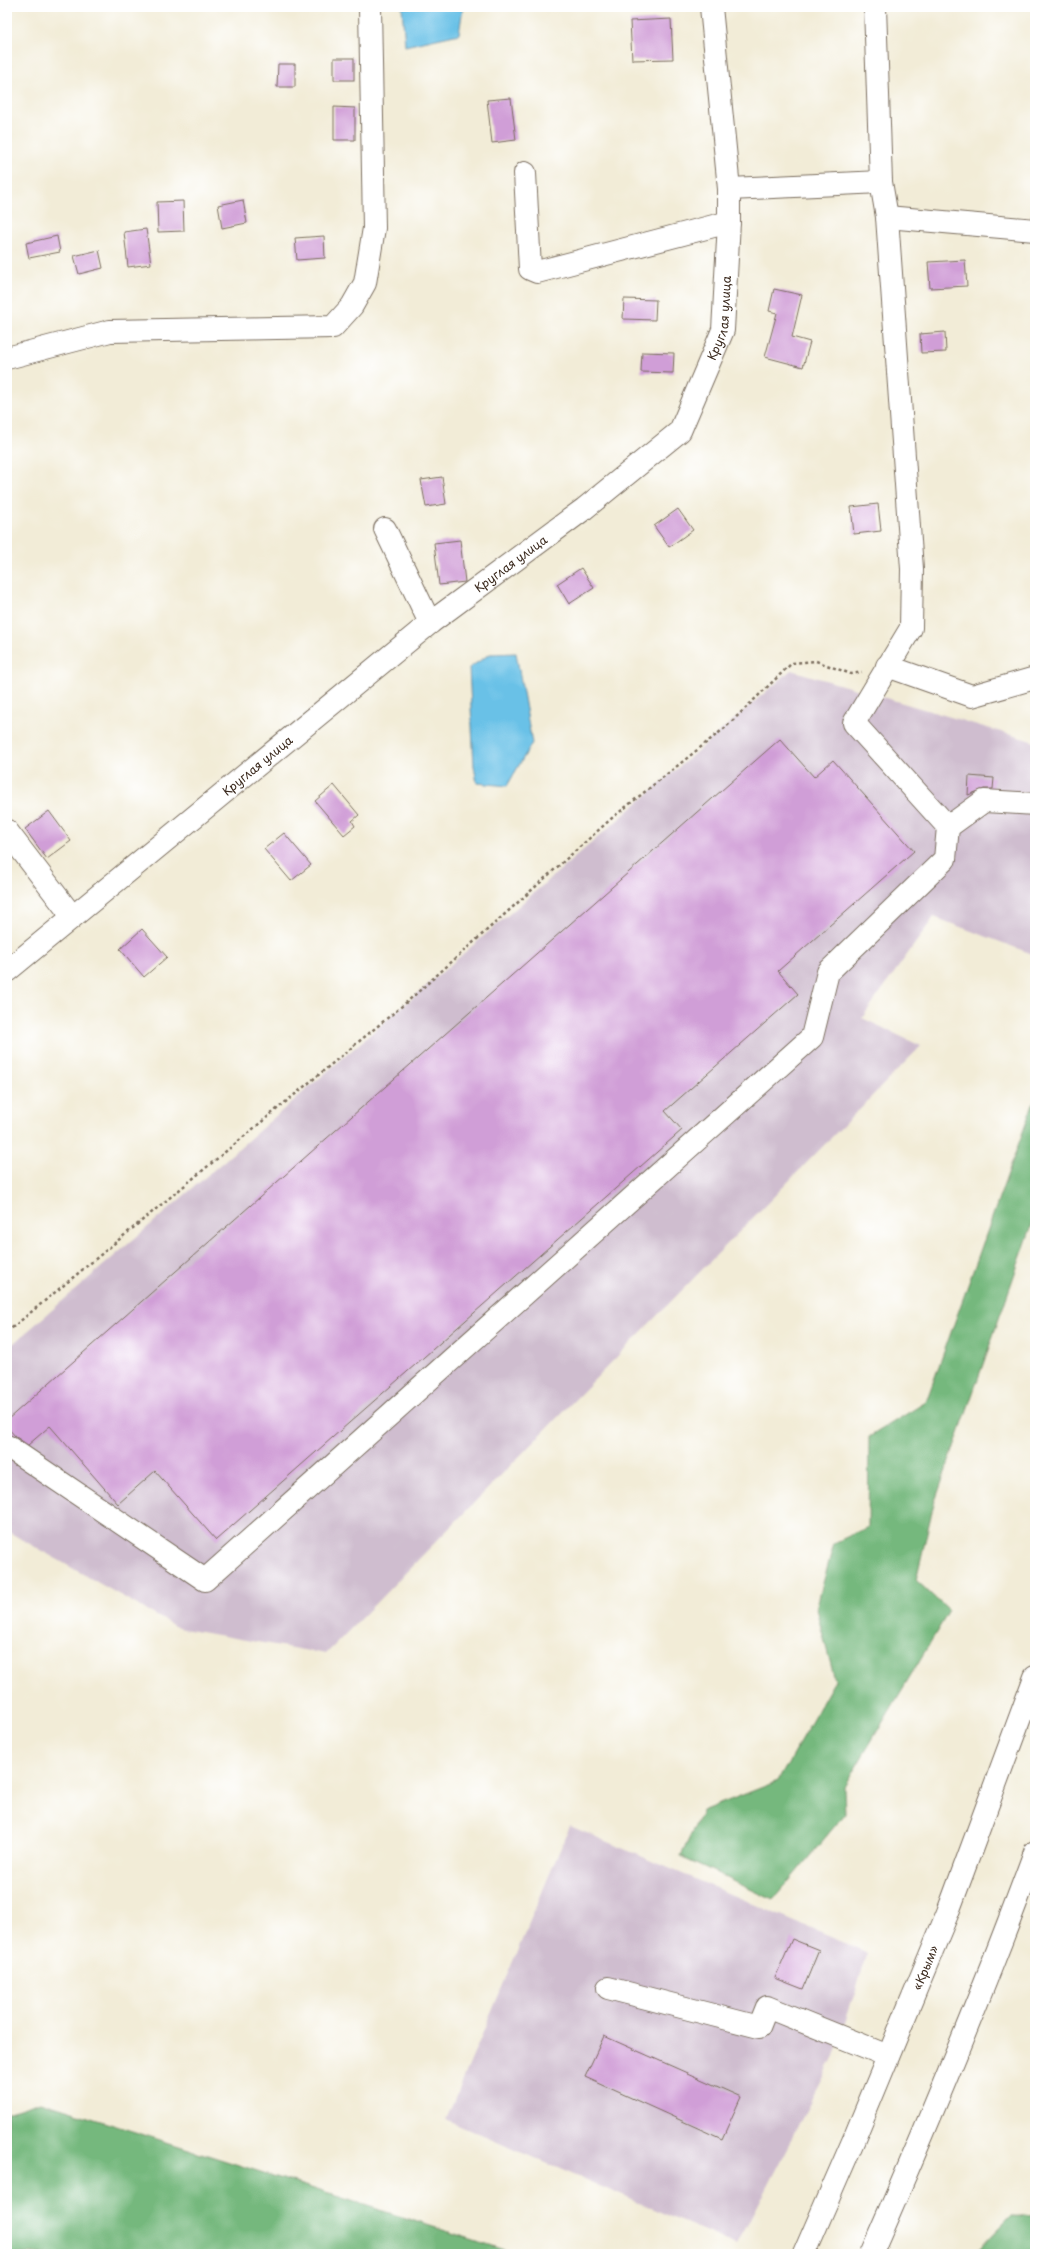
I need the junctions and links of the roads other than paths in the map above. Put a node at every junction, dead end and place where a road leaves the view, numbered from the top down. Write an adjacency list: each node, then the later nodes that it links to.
1 (370, 7): 10 (main road)
2 (711, 7): 6 (main road, Круглая улица)
3 (876, 7): 5 (main road)
4 (525, 173): 8 (main road)
5 (881, 182): 6 (main road); 7 (main road)
6 (728, 189): 8 (main road, Круглая улица)
7 (887, 217): 9 (main road); 13 (main road)
8 (729, 222): 12 (main road, Круглая улица)
9 (1035, 230)
10 (7, 358)
11 (385, 529): 12 (main road)
12 (430, 623): 18 (main road, Круглая улица)
13 (887, 666): 14 (main road); 16 (main road)
14 (1035, 678)
15 (1035, 804): 16 (main road)
16 (948, 827): 20 (main road)
17 (7, 831): 18 (main road)
18 (72, 916): 19 (main road, Круглая улица)
19 (7, 971)
20 (7, 1446)
21 (1035, 1677): 24 (main road, «Крым»)
22 (1035, 1852): 26 (main road)
23 (608, 1988): 24 (main road)
24 (888, 2056): 25 (main road, «Крым»)
25 (804, 2254)
26 (870, 2254)

